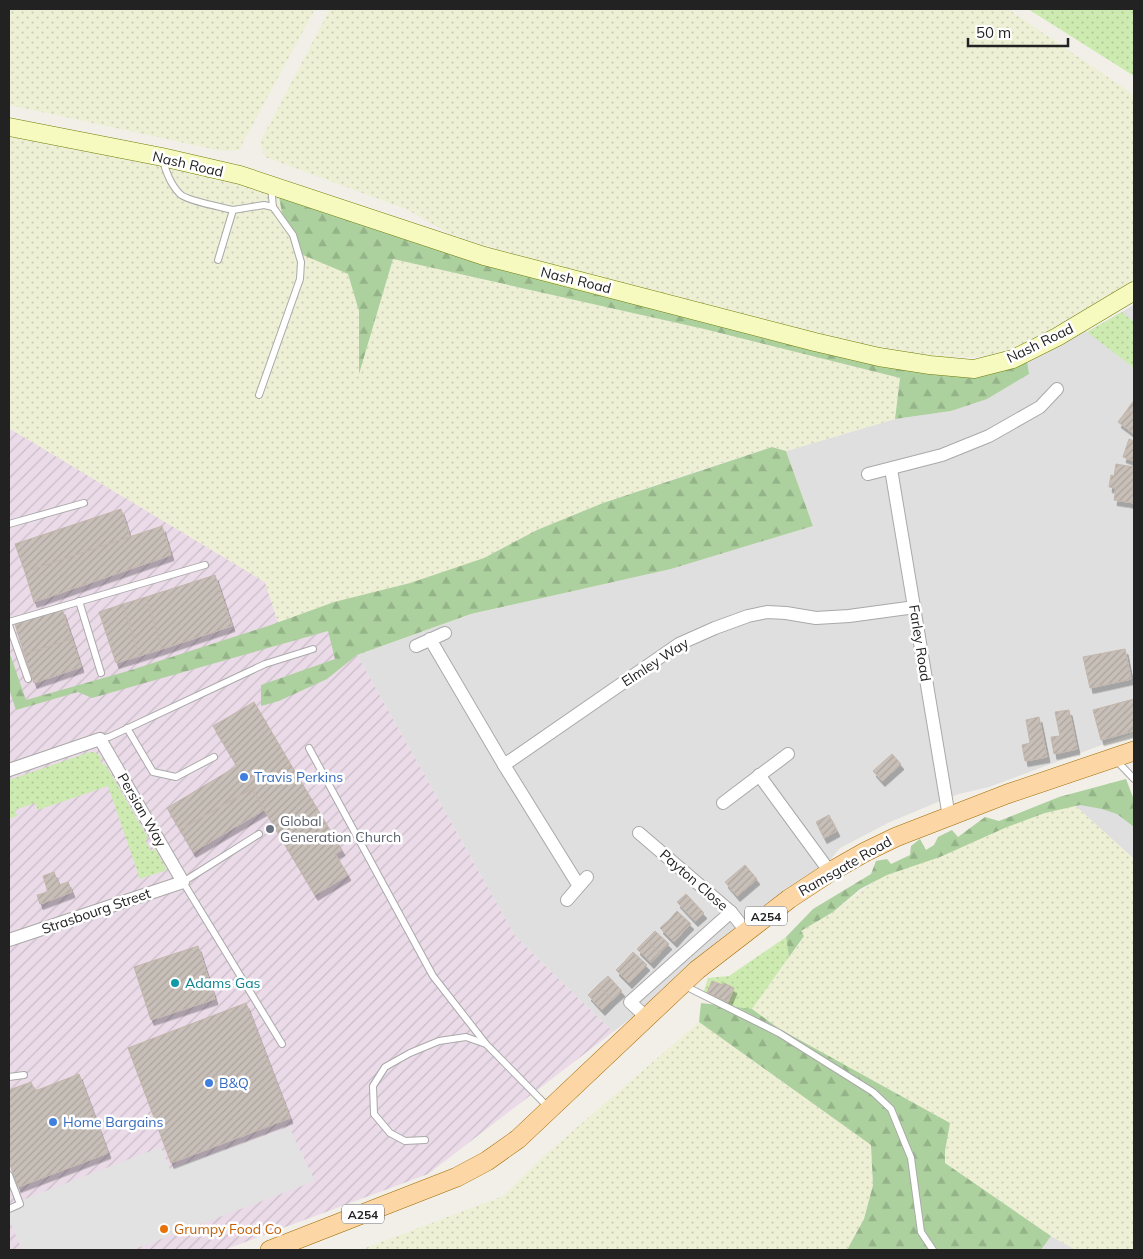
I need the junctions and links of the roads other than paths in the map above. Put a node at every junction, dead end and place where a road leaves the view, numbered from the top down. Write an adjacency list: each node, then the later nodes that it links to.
1 (9, 127): 2 (street, Nash Road)
2 (162, 157): 3 (street, Nash Road); 5 (lane)
3 (271, 185): 4 (lane); 7 (street, Nash Road)
4 (274, 207): 5 (lane); 9 (lane)
5 (233, 210): 6 (lane)
6 (218, 260)
7 (1134, 291)
8 (1057, 389): 10 (street)
9 (259, 395)
10 (891, 469): 11 (street); 16 (street, Farley Road)
11 (868, 474)
12 (84, 503): 13 (lane)
13 (9, 524)
14 (205, 565): 15 (lane)
15 (79, 601): 17 (lane); 22 (lane)
16 (915, 607): 31 (street, Elmley Way); 36 (street, Farley Road)
17 (9, 623): 23 (lane)
18 (445, 632): 19 (street)
19 (430, 639): 20 (street); 31 (street)
20 (416, 646)
21 (313, 650): 24 (lane)
22 (102, 673)
23 (28, 679)
24 (128, 728): 25 (lane); 29 (lane)
25 (100, 739): 32 (street); 40 (street, Persian Way)
26 (309, 748): 48 (lane)
27 (1134, 751): 30 (main road, Ramsgate Road / A254)
28 (788, 754): 33 (street)
29 (214, 757)
30 (1114, 758): 34 (lane); 36 (main road, Ramsgate Road / A254)
31 (504, 765): 41 (street)
32 (9, 770)
33 (760, 775): 35 (street); 39 (street)
34 (1134, 779)
35 (722, 804)
36 (949, 817): 39 (main road, Ramsgate Road / A254)
37 (639, 833): 42 (street, Payton Close)
38 (259, 834): 40 (lane)
39 (830, 872): 43 (main road, Ramsgate Road / A254)
40 (183, 882): 44 (street, Strasbourg Street); 47 (lane)
41 (567, 900)
42 (731, 912): 43 (street, Payton Close); 46 (street)
43 (746, 931): 45 (main road, Ramsgate Road / A254)
44 (9, 940)
45 (682, 984): 46 (main road, Ramsgate Road / A254); 56 (lane)
46 (646, 1018): 51 (main road, Ramsgate Road / A254)
47 (282, 1044)
48 (486, 1044): 51 (lane); 52 (lane)
49 (24, 1075): 50 (lane)
50 (9, 1077)
51 (550, 1108): 55 (main road, Ramsgate Road / A254)
52 (425, 1140)
53 (9, 1175): 54 (lane)
54 (9, 1209)
55 (270, 1250)
56 (933, 1250)

